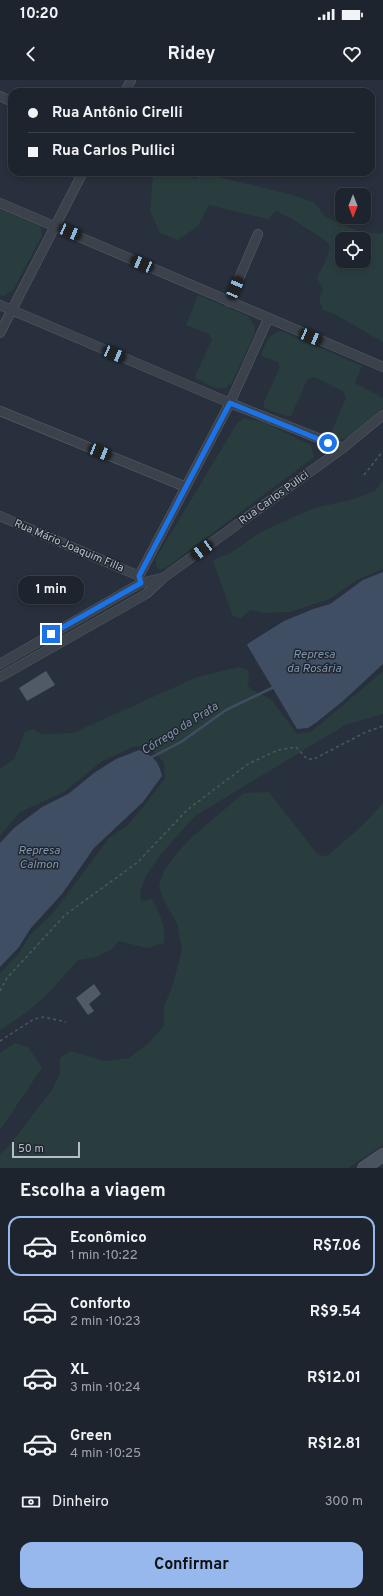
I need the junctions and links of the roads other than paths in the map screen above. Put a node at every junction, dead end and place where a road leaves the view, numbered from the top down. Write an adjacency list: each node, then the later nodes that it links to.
1 (81, 176): 3 (street)
2 (0, 203): 3 (street)
3 (55, 226): 5 (street); 7 (street)
4 (258, 234): 5 (street)
5 (229, 302): 8 (street)
6 (0, 305): 7 (street)
7 (12, 310): 9 (street); 11 (street)
8 (268, 319): 10 (street); 11 (street)
9 (0, 333)
10 (383, 367)
11 (230, 403): 14 (street); 15 (street)
12 (0, 411): 15 (street)
13 (383, 415): 14 (street, Rua Carlos Pulici)
14 (343, 448): 17 (street, Rua Carlos Pulici)
15 (186, 487): 18 (street)
16 (0, 516): 18 (street, Rua Mário Joaquim Filla)
17 (163, 578): 18 (street); 19 (street, Rua Carlos Pulici)
18 (140, 579): 19 (street); 20 (street)
19 (146, 594): 21 (street, Rua Carlos Pulici)
20 (0, 664)
21 (1, 675)
22 (383, 1155): 23 (street)
23 (364, 1168)

